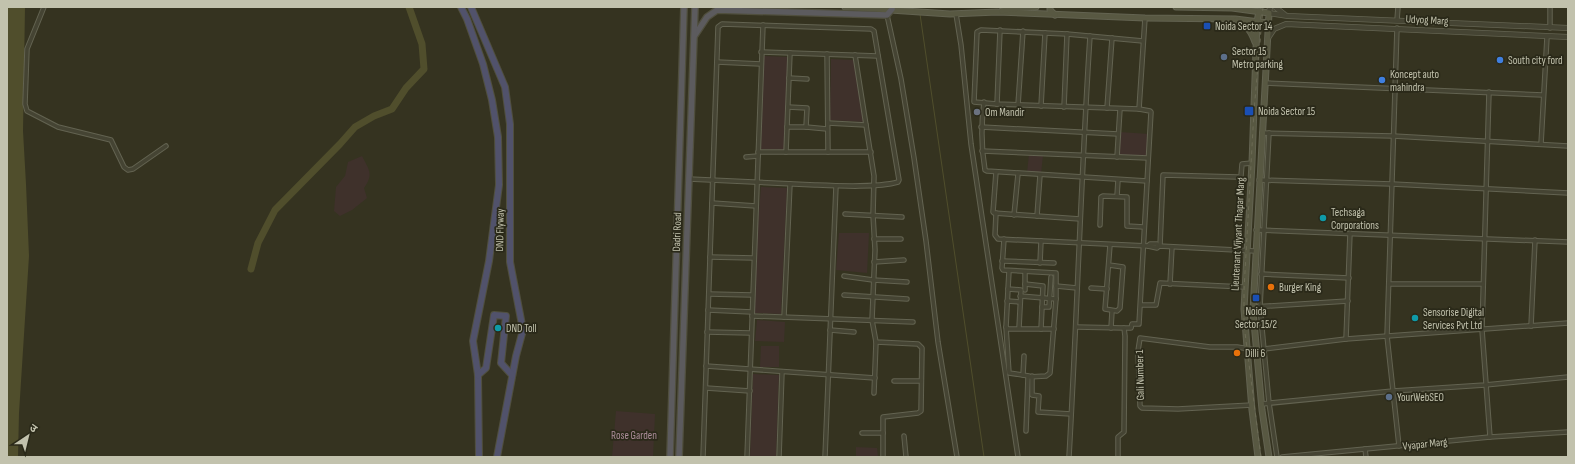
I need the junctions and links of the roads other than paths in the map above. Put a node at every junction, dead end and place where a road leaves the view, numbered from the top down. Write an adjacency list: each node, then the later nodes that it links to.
1 (44, 7): 81 (street)
2 (461, 7): 215 (highway, DND Flyway)
3 (471, 7): 214 (highway, DND Flyway)
4 (696, 7): 26 (highway, Dadri Road)
5 (845, 7): 15 (main road)
6 (1036, 7): 18 (main road)
7 (1050, 7): 21 (main road)
8 (1176, 7): 9 (main road, Udyog Marg)
9 (1235, 7): 16 (main road, Udyog Marg)
10 (1275, 7): 22 (street)
11 (1398, 7): 25 (street)
12 (1550, 7): 31 (street)
13 (717, 8): 20 (highway); 37 (highway)
14 (684, 9): 26 (highway); 242 (highway, Dadri Road)
15 (892, 9): 19 (main road); 20 (highway)
16 (1259, 9): 17 (main road, Udyog Marg); 27 (main road, Lieutenant Vijyant Thapar Marg)
17 (1269, 10): 22 (street, Udyog Marg); 28 (main road, Lieutenant Vijyant Thapar Marg)
18 (997, 12): 19 (main road); 21 (main road)
19 (953, 14): 251 (street)
20 (887, 15): 250 (street)
21 (1055, 15): 23 (main road)
22 (1288, 16): 25 (street, Udyog Marg)
23 (1145, 18): 24 (main road); 43 (street)
24 (1235, 19): 27 (main road); 44 (main road)
25 (1397, 20): 31 (street, Udyog Marg)
26 (695, 22): 37 (highway, Dadri Road)
27 (1257, 22): 28 (main road); 44 (main road, Lieutenant Vijyant Thapar Marg)
28 (1268, 23): 42 (main road, Lieutenant Vijyant Thapar Marg)
29 (763, 25): 45 (street); 49 (street); 50 (street)
30 (1397, 28): 39 (street, Udyog Marg); 42 (street, Udyog Marg); 55 (street)
31 (1550, 28): 32 (street, Udyog Marg)
32 (1568, 28)
33 (1000, 30): 34 (street); 58 (street); 59 (street)
34 (1023, 32): 35 (street); 60 (street)
35 (1044, 33): 36 (street); 61 (street)
36 (1067, 34): 38 (street); 63 (street)
37 (694, 36): 97 (highway, Dadri Road)
38 (1090, 36): 41 (street); 64 (street)
39 (1547, 37): 40 (street, Udyog Marg); 57 (street)
40 (1568, 37)
41 (1112, 38): 43 (street); 65 (street)
42 (1267, 40): 54 (main road, Lieutenant Vijyant Thapar Marg)
43 (1143, 41): 67 (street)
44 (1257, 47): 92 (main road, Lieutenant Vijyant Thapar Marg)
45 (761, 52): 46 (street); 51 (street)
46 (790, 53): 47 (street); 52 (street)
47 (827, 54): 48 (street); 68 (street)
48 (855, 56): 49 (street); 69 (street)
49 (878, 56): 106 (street)
50 (716, 62): 51 (street); 98 (street)
51 (761, 64): 87 (street)
52 (789, 78): 53 (street); 62 (street)
53 (807, 79)
54 (1265, 83): 55 (street); 75 (main road, Lieutenant Vijyant Thapar Marg)
55 (1396, 88): 56 (street); 78 (street)
56 (1489, 92): 57 (street); 79 (street)
57 (1543, 95): 80 (street)
58 (984, 102): 59 (street); 72 (street)
59 (997, 104): 60 (street)
60 (1018, 105): 61 (street)
61 (1041, 106): 63 (street)
62 (788, 107): 70 (street); 71 (street)
63 (1064, 107): 64 (street)
64 (1086, 107): 65 (street); 74 (street)
65 (1108, 108): 66 (street)
66 (1120, 109): 67 (street); 77 (street)
67 (1139, 109): 91 (street)
68 (828, 123): 69 (street); 73 (street)
69 (866, 125): 86 (street)
70 (787, 127): 71 (street); 84 (street)
71 (806, 127): 73 (street)
72 (981, 127): 74 (street); 83 (street)
73 (827, 129): 85 (street)
74 (1084, 132): 77 (street); 88 (street)
75 (1262, 132): 76 (street); 100 (main road, Lieutenant Vijyant Thapar Marg)
76 (1269, 133): 78 (street); 101 (street)
77 (1118, 134): 90 (street)
78 (1393, 136): 79 (street); 105 (street)
79 (1488, 142): 80 (street); 108 (street)
80 (1541, 144): 82 (street)
81 (166, 146)
82 (1568, 146)
83 (982, 150): 88 (street); 93 (street)
84 (786, 152): 85 (street); 87 (street)
85 (828, 152): 86 (street)
86 (871, 152): 106 (street)
87 (758, 154): 89 (street); 103 (street)
88 (1083, 155): 90 (street); 96 (street)
89 (746, 157)
90 (1117, 157): 91 (street)
91 (1148, 158): 102 (street)
92 (1252, 163): 136 (street); 138 (main road, Lieutenant Vijyant Thapar Marg)
93 (996, 172): 94 (street); 113 (street)
94 (1018, 174): 95 (street); 116 (street)
95 (1040, 175): 96 (street); 117 (street)
96 (1082, 178): 99 (street); 119 (street)
97 (689, 179): 98 (street); 243 (highway, Dadri Road)
98 (713, 180): 103 (street); 111 (street)
99 (1118, 180): 102 (street); 110 (street)
100 (1259, 180): 101 (street); 122 (main road, Lieutenant Vijyant Thapar Marg)
101 (1267, 180): 105 (street); 123 (street)
102 (1147, 181): 121 (street)
103 (757, 182): 104 (street); 112 (street)
104 (790, 184): 107 (street); 186 (street)
105 (1392, 184): 108 (street); 125 (street)
106 (873, 185): 107 (street); 115 (street)
107 (836, 186): 187 (street)
108 (1486, 189): 109 (street); 126 (street)
109 (1568, 193)
110 (1117, 196): 120 (street); 121 (street)
111 (712, 203): 112 (street); 140 (street)
112 (756, 206): 141 (street)
113 (996, 213): 116 (street); 129 (street)
114 (845, 214): 115 (street)
115 (873, 215): 118 (street); 127 (street)
116 (1014, 215): 117 (street)
117 (1037, 216): 119 (street)
118 (902, 217)
119 (1080, 219): 133 (street)
120 (1100, 225)
121 (1144, 227): 135 (street)
122 (1256, 230): 123 (street); 139 (main road, Lieutenant Vijyant Thapar Marg)
123 (1263, 230): 124 (street); 150 (street)
124 (1350, 233): 125 (street); 153 (street)
125 (1390, 234): 126 (street); 158 (street)
126 (1485, 238): 130 (street); 159 (street)
127 (874, 239): 128 (street); 144 (street)
128 (901, 239)
129 (1004, 239): 131 (street); 143 (street)
130 (1535, 240): 132 (street); 191 (street)
131 (1041, 241): 133 (street); 145 (street)
132 (1568, 242)
133 (1079, 243): 134 (street); 162 (street)
134 (1110, 245): 135 (street); 147 (street)
135 (1143, 245): 136 (street); 179 (street)
136 (1159, 246): 137 (street)
137 (1172, 247): 138 (street); 157 (street)
138 (1246, 250): 139 (street); 161 (main road, Lieutenant Vijyant Thapar Marg)
139 (1255, 251): 181 (main road, Lieutenant Vijyant Thapar Marg)
140 (710, 257): 141 (street); 167 (street)
141 (754, 258): 168 (street)
142 (904, 260): 144 (street)
143 (1002, 261): 145 (street); 148 (street)
144 (874, 262): 154 (street)
145 (1040, 263): 146 (street)
146 (1054, 263)
147 (1109, 265): 165 (street); 184 (street)
148 (1009, 271): 149 (street); 164 (street)
149 (1025, 272): 156 (street); 160 (street)
150 (1261, 274): 153 (street); 182 (street)
151 (844, 276): 154 (street)
152 (1051, 277): 173 (street)
153 (1349, 278): 177 (street)
154 (873, 280): 155 (street); 171 (street)
155 (907, 282)
156 (1025, 284): 166 (street); 172 (street)
157 (1170, 284): 161 (street); 179 (street)
158 (1389, 284): 159 (street); 204 (street)
159 (1483, 284): 200 (street)
160 (1056, 286): 162 (street); 174 (street)
161 (1244, 287): 207 (main road, Lieutenant Vijyant Thapar Marg)
162 (1077, 288): 193 (street)
163 (1091, 288): 165 (street)
164 (1008, 289): 170 (street); 176 (street)
165 (1107, 289): 184 (street)
166 (1025, 290)
167 (709, 294): 168 (street); 183 (street)
168 (752, 295): 185 (street)
169 (844, 296): 171 (street)
170 (1020, 296): 172 (street); 178 (street)
171 (872, 297): 175 (street); 188 (street)
172 (1042, 298): 173 (street); 180 (street)
173 (1050, 298): 174 (street); 180 (street)
174 (1056, 298): 198 (street)
175 (907, 300)
176 (1007, 301): 178 (street); 192 (street)
177 (1348, 301): 182 (street); 205 (street)
178 (1020, 302): 194 (street)
179 (1141, 305): 196 (street)
180 (1042, 307): 197 (street)
181 (1253, 307): 182 (street); 209 (main road, Lieutenant Vijyant Thapar Marg)
182 (1260, 307): 208 (street)
183 (708, 310): 185 (street); 201 (street)
184 (1112, 311): 195 (street)
185 (752, 314): 186 (street); 203 (street)
186 (784, 317): 187 (street)
187 (830, 319): 188 (street); 199 (street)
188 (872, 320): 189 (street); 206 (street)
189 (913, 322)
190 (1568, 323): 191 (street)
191 (1531, 326): 200 (street)
192 (1006, 327): 194 (street); 217 (street)
193 (1076, 327): 195 (street); 231 (street)
194 (1018, 328): 197 (street)
195 (1111, 328): 196 (street)
196 (1124, 328): 253 (street)
197 (1040, 329): 198 (street)
198 (1054, 329): 218 (street)
199 (830, 330): 202 (street); 216 (street)
200 (1482, 330): 204 (street); 223 (street)
201 (707, 332): 203 (street); 211 (street)
202 (854, 332)
203 (751, 333): 212 (street)
204 (1387, 336): 205 (street); 226 (street)
205 (1346, 339): 208 (street)
206 (876, 342): 220 (street); 222 (street)
207 (1248, 349): 209 (street); 230 (main road, Lieutenant Vijyant Thapar Marg); 230 (street, Gali Number 1)
208 (1264, 349): 228 (street)
209 (1256, 350): 229 (main road, Lieutenant Vijyant Thapar Marg)
210 (1024, 356): 217 (street)
211 (706, 366): 212 (street); 224 (street)
212 (750, 369): 213 (street); 225 (street)
213 (782, 372): 216 (street); 246 (street)
214 (512, 374): 215 (highway); 241 (highway, DND Flyway)
215 (478, 375): 240 (highway, DND Flyway)
216 (828, 375): 220 (street); 247 (street)
217 (1023, 375): 218 (street)
218 (1031, 376): 231 (street); 232 (street)
219 (1568, 377): 223 (street)
220 (875, 378): 227 (street)
221 (894, 381): 222 (street)
222 (921, 381): 235 (street)
223 (1485, 385): 226 (street); 237 (street)
224 (706, 388): 225 (street); 244 (street)
225 (750, 391): 245 (street)
226 (1393, 392): 228 (street); 238 (street)
227 (874, 393)
228 (1269, 403): 229 (street); 257 (street)
229 (1261, 404): 256 (main road, Lieutenant Vijyant Thapar Marg)
230 (1252, 405): 255 (main road, Lieutenant Vijyant Thapar Marg)
231 (1072, 414): 252 (street)
232 (1026, 431)
233 (862, 432): 235 (street)
234 (1568, 432): 237 (street, Vyapar Marg)
235 (883, 433): 248 (street)
236 (904, 436): 249 (street)
237 (1490, 437): 238 (street, Vyapar Marg)
238 (1399, 446): 239 (street, Vyapar Marg)
239 (1365, 449): 258 (street, Vyapar Marg); 259 (street)
240 (479, 457)
241 (497, 457)
242 (670, 457)
243 (679, 457)
244 (703, 457)
245 (747, 457)
246 (779, 457)
247 (825, 457)
248 (883, 457)
249 (906, 457)
250 (957, 457)
251 (1018, 457)
252 (1069, 457)
253 (1118, 457)
254 (1253, 457): 255 (street)
255 (1258, 457)
256 (1269, 457)
257 (1277, 457)
258 (1282, 457)
259 (1366, 457)

